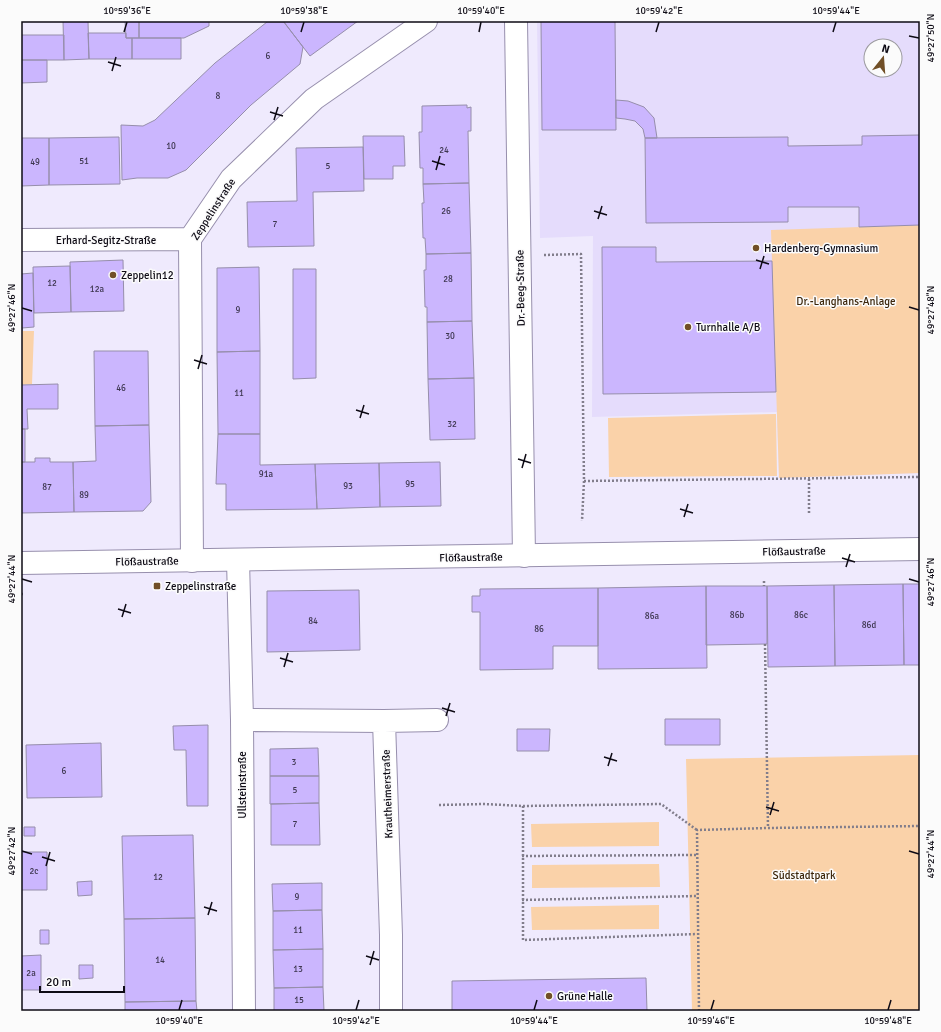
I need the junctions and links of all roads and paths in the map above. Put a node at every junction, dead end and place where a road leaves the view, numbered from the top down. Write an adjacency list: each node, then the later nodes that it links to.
1 (426, 21): 3 (street, Zeppelinstraße)
2 (516, 21): 5 (street, Dr.-Beeg-Straße)
3 (190, 239): 4 (street, Erhard-Segitz-Straße); 14 (street, Zeppelinstraße)
4 (21, 240)
5 (520, 256): 8 (path); 12 (street, Dr.-Beeg-Straße)
6 (920, 477): 7 (path)
7 (809, 479): 8 (path); 9 (path)
8 (584, 481): 10 (path)
9 (809, 514)
10 (582, 521)
11 (920, 549): 12 (street, Flößaustraße)
12 (524, 556): 13 (street, Flößaustraße)
13 (238, 560): 14 (street, Flößaustraße); 19 (street, Ullsteinstraße)
14 (192, 561): 15 (street, Flößaustraße)
15 (21, 563)
16 (764, 581): 17 (path)
17 (764, 586)
18 (765, 644): 25 (path)
19 (242, 720): 21 (street); 32 (street, Ullsteinstraße)
20 (437, 720): 21 (street)
21 (384, 721): 33 (street, Krautheimerstraße)
22 (439, 805): 23 (path)
23 (523, 806): 26 (path); 28 (path)
24 (920, 826): 25 (path)
25 (768, 828): 26 (path)
26 (697, 830): 27 (path)
27 (697, 855): 28 (path); 29 (path)
28 (522, 856): 30 (path)
29 (697, 896): 30 (path); 31 (path)
30 (522, 900): 31 (path)
31 (697, 934): 34 (path)
32 (244, 1011)
33 (391, 1011)
34 (698, 1011)

